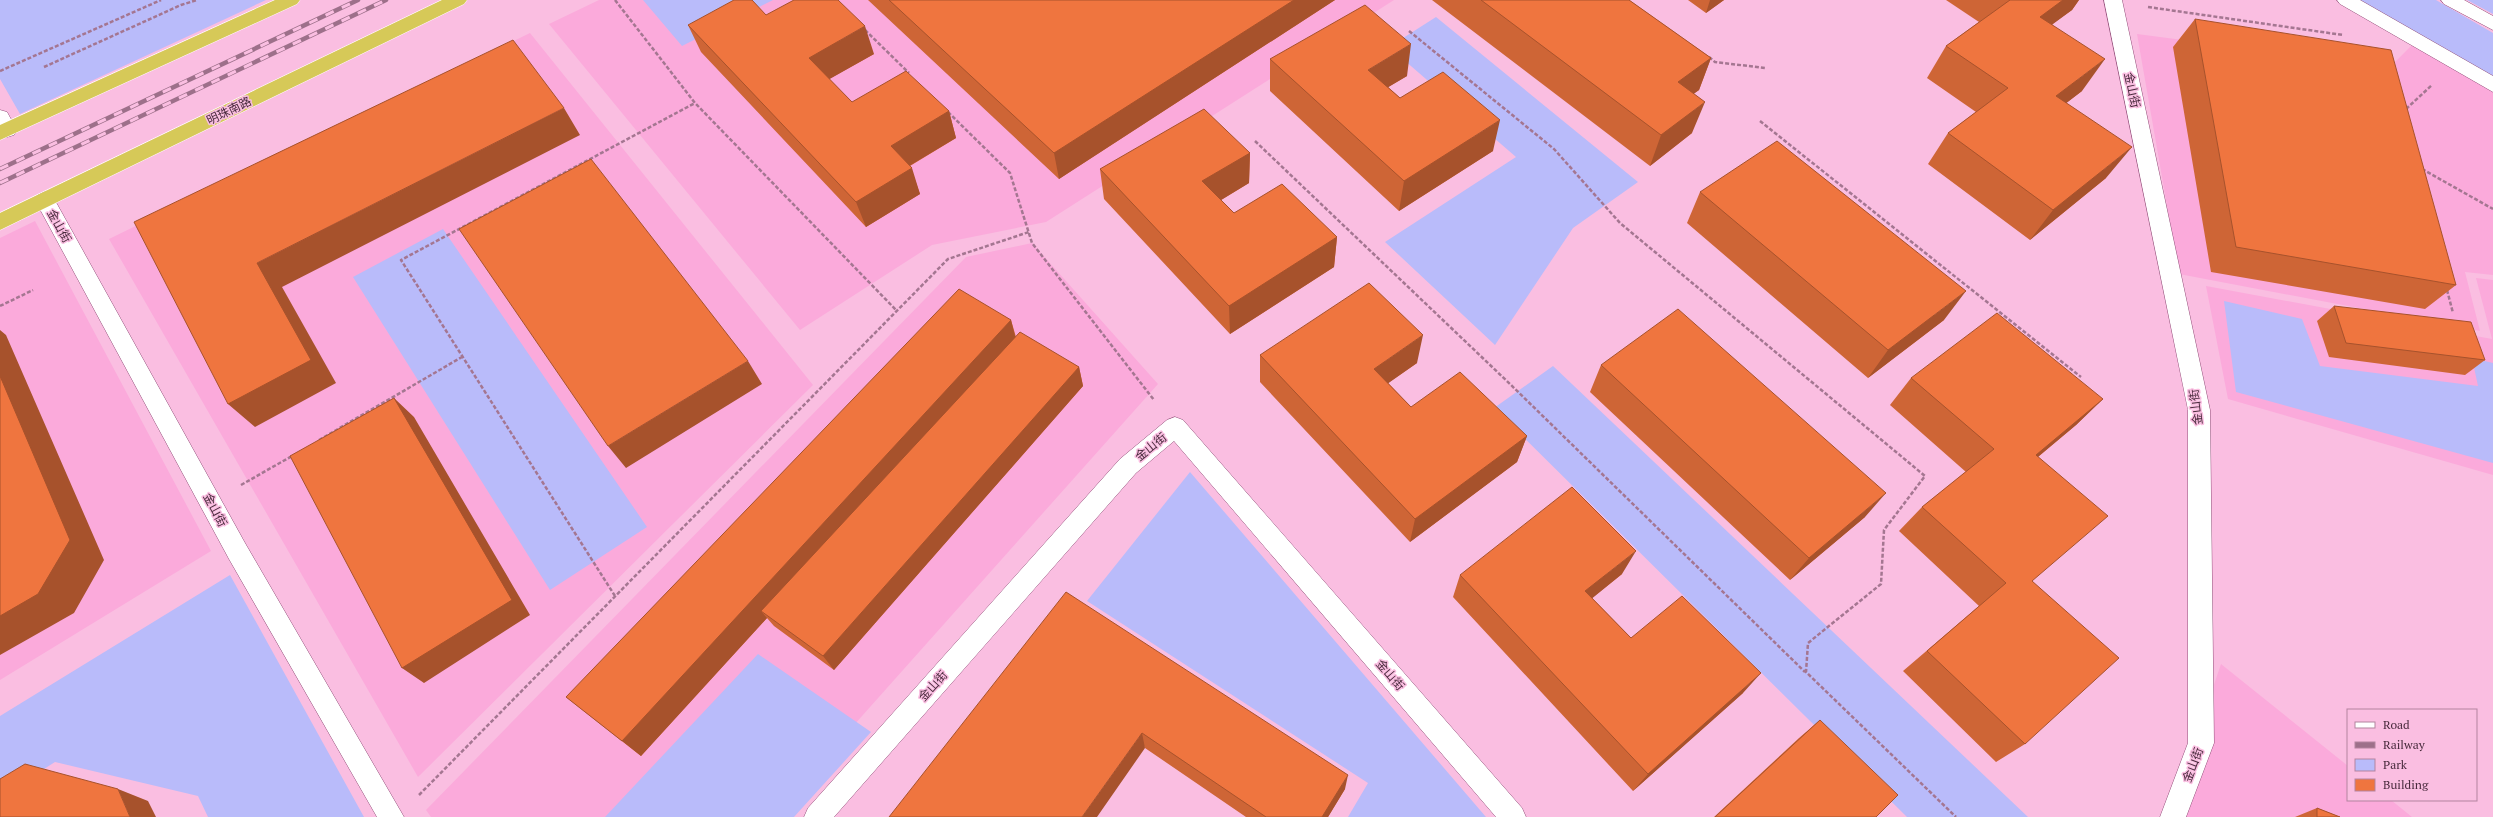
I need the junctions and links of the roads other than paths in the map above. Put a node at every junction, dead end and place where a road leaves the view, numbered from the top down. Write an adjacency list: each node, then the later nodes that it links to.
1 (291, 0): 9 (highway)
2 (458, 0): 6 (highway, 明珠南路)
3 (2346, 0): 8 (street)
4 (2450, 0): 7 (street)
5 (2113, 1): 15 (street, 金山街)
6 (428, 6): 10 (highway, 明珠南路)
7 (2493, 24)
8 (2493, 85)
9 (2, 127)
10 (45, 200): 11 (highway, 明珠南路); 12 (street, 金山街)
11 (0, 222)
12 (391, 817)
13 (817, 817): 14 (street, 金山街)
14 (1513, 817)
15 (2173, 817)

